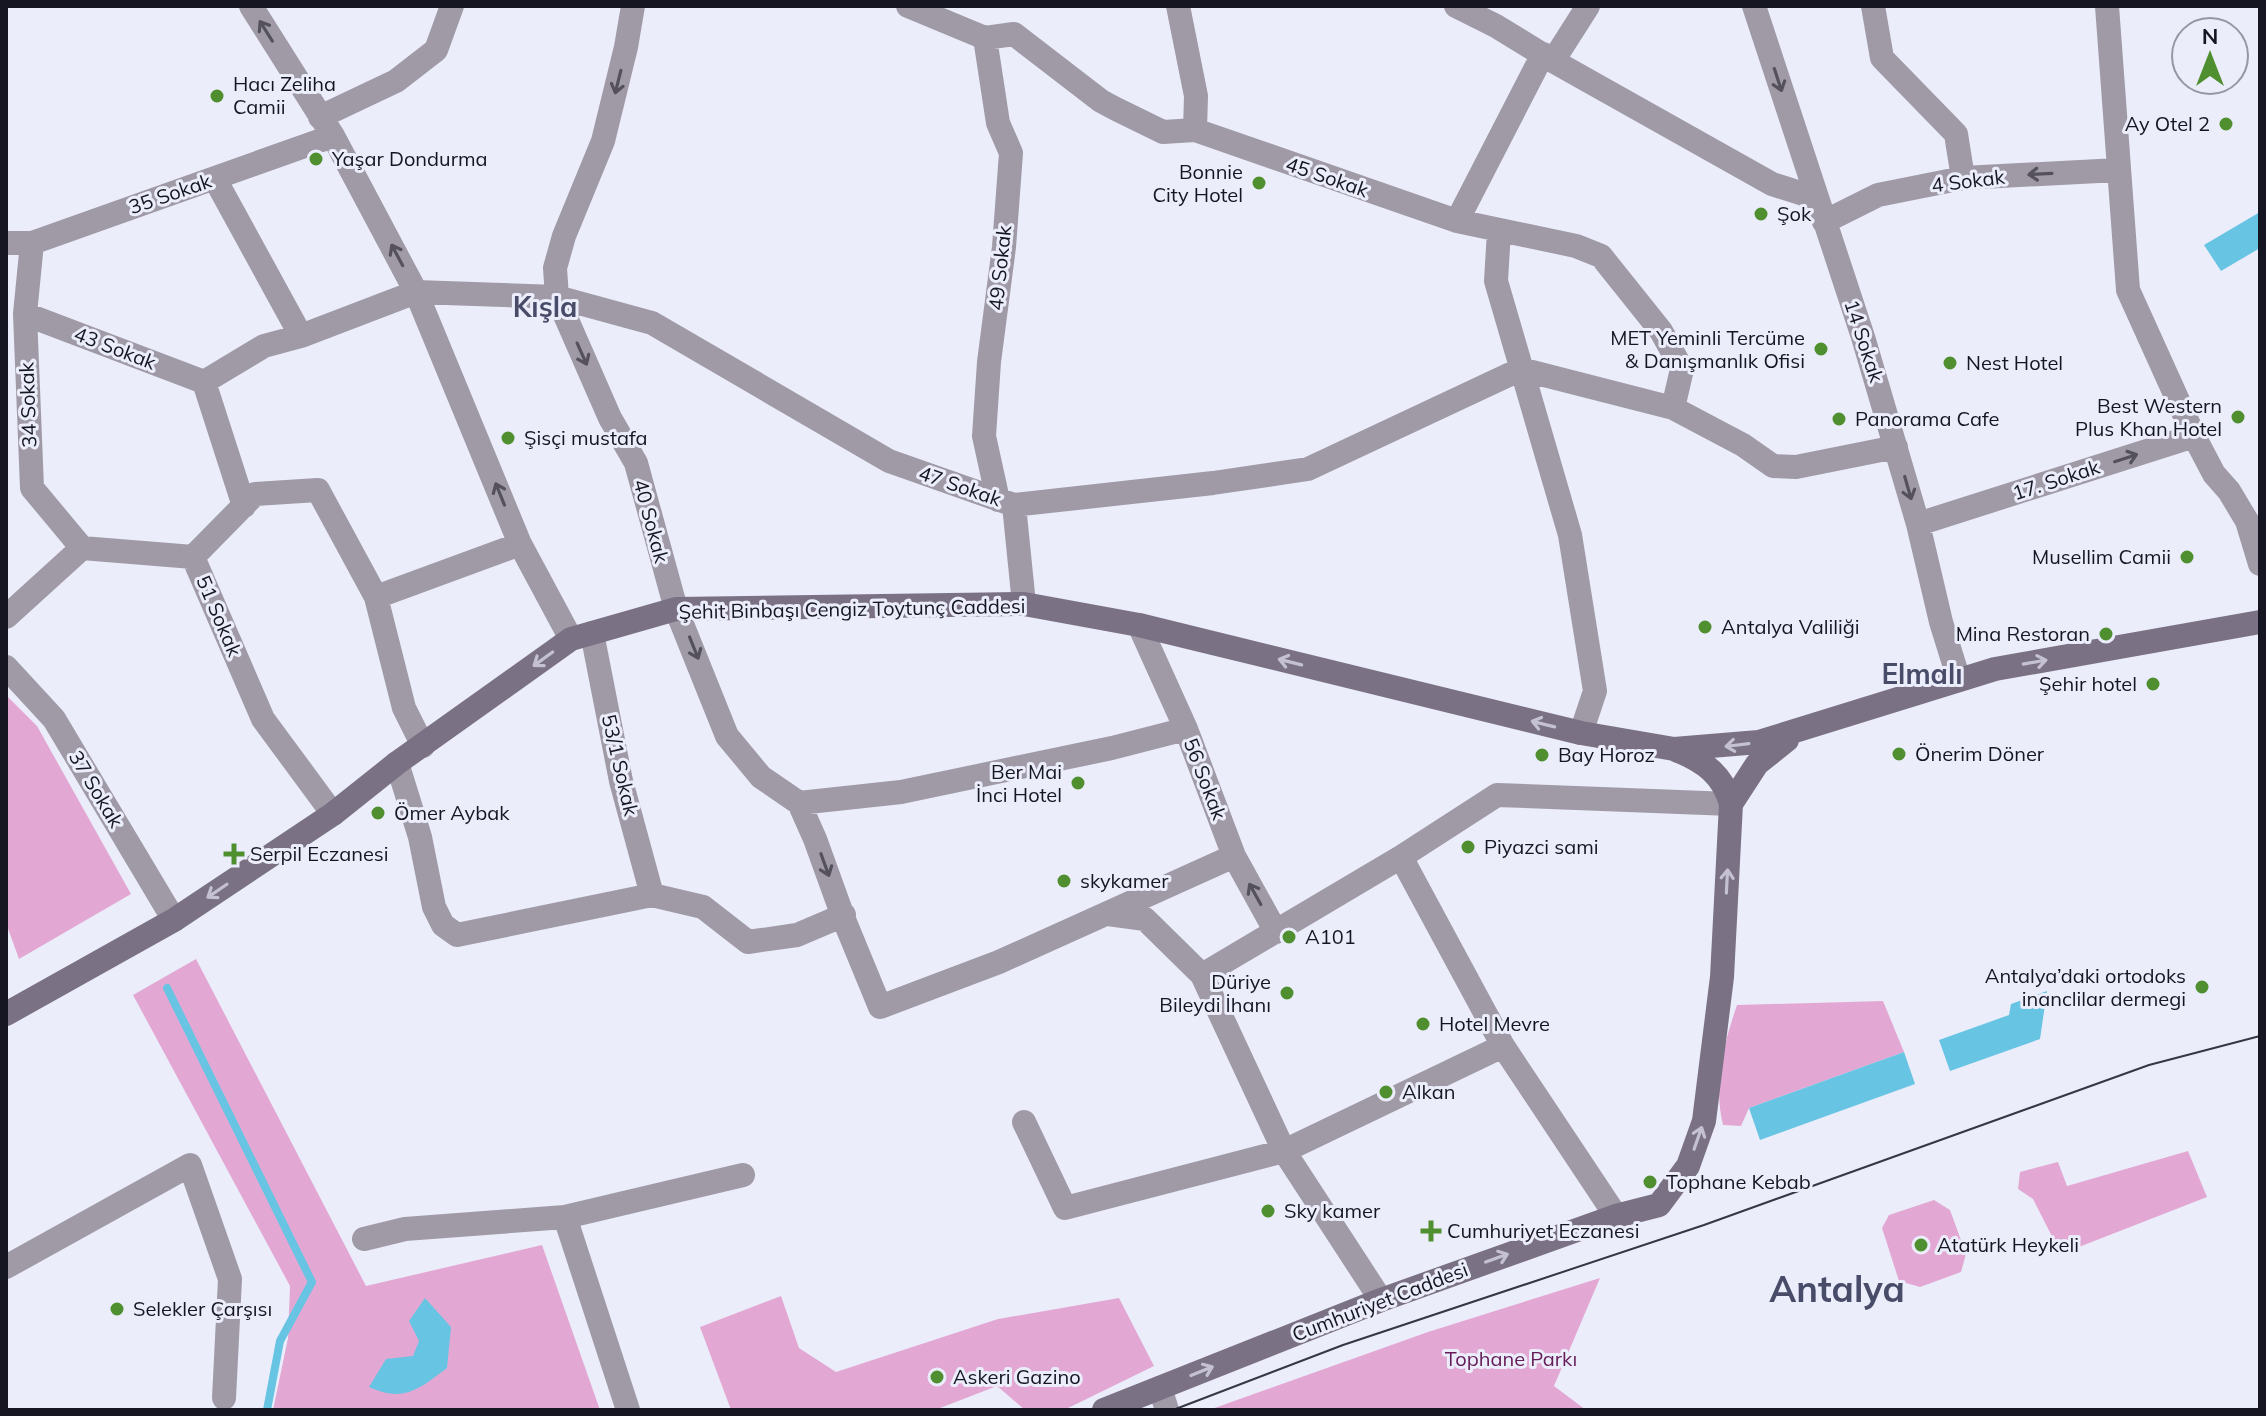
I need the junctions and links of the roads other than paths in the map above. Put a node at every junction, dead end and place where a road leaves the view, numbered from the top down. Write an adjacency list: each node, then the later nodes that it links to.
1 (251, 6): 13 (street, 53/1 Sokak, one-way to 1)
2 (452, 6): 13 (street, 35 Sokak)
3 (633, 6): 25 (street, 40 Sokak, one-way to 25)
4 (908, 6): 11 (street, 45 Sokak)
5 (1178, 6): 14 (street)
6 (1456, 6): 12 (street)
7 (1588, 6): 12 (street)
8 (1754, 6): 18 (street, 14 Sokak, one-way to 18)
9 (1873, 6): 16 (street)
10 (2107, 6): 15 (street)
11 (985, 38): 14 (street, 45 Sokak); 34 (street, 49 Sokak)
12 (1548, 58): 18 (street); 19 (street)
13 (327, 127): 17 (street, 35 Sokak); 24 (street, 53/1 Sokak, one-way to 13)
14 (1195, 130): 19 (street, 45 Sokak)
15 (2118, 170): 16 (street, 4 Sokak, one-way to 16); 32 (street)
16 (1963, 178): 20 (street, 4 Sokak)
17 (215, 179): 23 (street, 35 Sokak); 27 (street)
18 (1816, 198): 20 (street, 14 Sokak)
19 (1457, 221): 21 (street, 45 Sokak)
20 (1824, 222): 33 (street, 14 Sokak)
21 (1499, 231): 29 (street); 31 (street, 45 Sokak)
22 (6, 243): 23 (street, 35 Sokak)
23 (32, 243): 26 (street, 34 Sokak)
24 (416, 292): 25 (street, 47 Sokak); 27 (street); 37 (street, 53/1 Sokak, one-way to 24)
25 (557, 297): 34 (street, 47 Sokak); 43 (street, 40 Sokak, one-way to 43)
26 (25, 314): 28 (street, 34 Sokak); 30 (street, 43 Sokak)
27 (301, 336): 30 (street)
28 (16, 361): 38 (street, 34 Sokak)
29 (1521, 369): 31 (street); 34 (street, 47 Sokak); 52 (street)
30 (204, 382): 35 (street)
31 (1673, 408): 33 (street)
32 (2194, 436): 36 (street, 17. Sokak, one-way to 32); 40 (street)
33 (1896, 447): 36 (street, 14 Sokak, one-way to 36)
34 (1006, 503): 42 (street, 49 Sokak)
35 (244, 506): 39 (street); 41 (street)
36 (1918, 524): 49 (street, 14 Sokak)
37 (520, 544): 41 (street); 47 (street, 53/1 Sokak)
38 (82, 548): 39 (street, 51 Sokak); 44 (street)
39 (193, 557): 58 (street, 51 Sokak)
40 (2260, 564)
41 (376, 597): 53 (street)
42 (1024, 604): 43 (street, Şehit Binbaşı Cengiz Toytunç Caddesi); 46 (street, Şehit Binbaşı Cengiz Toytunç Caddesi)
43 (676, 609): 47 (street, Şehit Binbaşı Cengiz Toytunç Caddesi); 56 (street, 40 Sokak, one-way to 56)
44 (6, 617)
45 (2260, 622): 49 (street, Şehit Binbaşı Cengiz Toytunç Caddesi, one-way to 45)
46 (1139, 625): 50 (street, 56 Sokak); 52 (street, Şehit Binbaşı Cengiz Toytunç Caddesi, one-way to 46)
47 (582, 636): 53 (street, Şehit Binbaşı Cengiz Toytunç Caddesi, one-way to 53); 61 (street, 53/1 Sokak)
48 (6, 667): 64 (street, 37 Sokak)
49 (1959, 680): 51 (street, Şehit Binbaşı Cengiz Toytunç Caddesi)
50 (1186, 729): 56 (street); 59 (street, 56 Sokak)
51 (1799, 732): 54 (street, Şehit Binbaşı Cengiz Toytunç Caddesi, one-way to 54); 57 (street, Şehit Binbaşı Cengiz Toytunç Caddesi)
52 (1581, 733): 54 (street, Şehit Binbaşı Cengiz Toytunç Caddesi)
53 (423, 746): 55 (street, Şehit Binbaşı Cengiz Toytunç Caddesi)
54 (1674, 749): 57 (street)
55 (397, 763): 58 (street, Şehit Binbaşı Cengiz Toytunç Caddesi); 61 (street)
56 (799, 803): 63 (street, one-way to 63)
57 (1731, 804): 60 (street); 72 (street, Cumhuriyet Caddesi, one-way to 57)
58 (333, 814): 64 (street, Şehit Binbaşı Cengiz Toytunç Caddesi, one-way to 64)
59 (1234, 856): 62 (street); 65 (street, 56 Sokak, one-way to 59)
60 (1401, 857): 65 (street); 68 (street)
61 (652, 895): 63 (street)
62 (1108, 914): 63 (street); 66 (street)
63 (844, 915)
64 (174, 920): 67 (street, Şehit Binbaşı Cengiz Toytunç Caddesi)
65 (1276, 932): 66 (street)
66 (1202, 975): 70 (street)
67 (6, 1014)
68 (1503, 1046): 70 (street); 72 (street)
69 (1024, 1122): 70 (street)
70 (1284, 1151): 76 (street)
71 (743, 1175): 73 (street)
72 (1616, 1216): 76 (street, Cumhuriyet Caddesi, one-way to 72)
73 (565, 1217): 74 (street); 79 (street)
74 (364, 1239)
75 (6, 1267): 77 (street)
76 (1381, 1300): 78 (street, Cumhuriyet Caddesi, one-way to 76)
77 (224, 1398)
78 (1164, 1399): 80 (street, Cumhuriyet Caddesi)
79 (628, 1410)
80 (1104, 1410)

